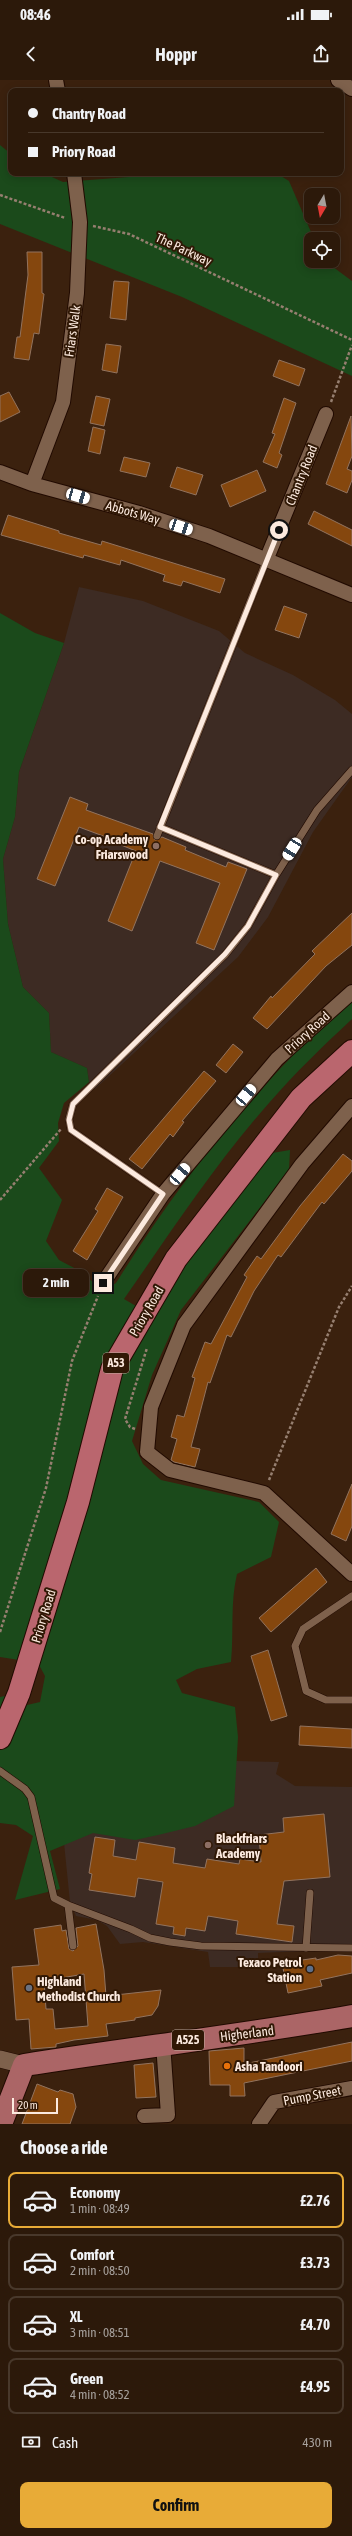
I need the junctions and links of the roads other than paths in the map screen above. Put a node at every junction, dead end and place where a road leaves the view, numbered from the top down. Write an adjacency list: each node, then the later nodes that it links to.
1 (338, 80): 2 (street)
2 (352, 89)
3 (74, 176): 6 (street, Friars Walk)
4 (326, 414): 7 (street, Chantry Road)
5 (0, 472): 6 (street, Abbots Way)
6 (32, 484): 7 (street, Abbots Way)
7 (267, 558): 8 (street, Abbots Way); 10 (lane)
8 (352, 595)
9 (352, 770): 12 (lane)
10 (160, 827): 11 (lane); 12 (lane)
11 (157, 836)
12 (276, 875): 16 (lane)
13 (352, 992): 16 (street, Priory Road)
14 (352, 1051): 21 (highway, Priory Road / A53)
15 (352, 1106): 18 (street)
16 (163, 1194): 17 (street, Priory Road)
17 (103, 1283)
18 (352, 1574)
19 (352, 1596): 20 (lane)
20 (352, 1700)
21 (0, 1738)
22 (0, 1771): 24 (lane)
23 (310, 1893): 26 (lane)
24 (68, 1905): 25 (lane); 26 (lane)
25 (73, 1946)
26 (306, 1948): 27 (lane)
27 (352, 1948)
28 (352, 2016): 29 (main road, Higherland / A525)
29 (163, 2043): 31 (main road, Higherland / A525); 33 (street)
30 (0, 2059): 31 (street)
31 (24, 2065): 34 (main road)
32 (352, 2088): 35 (street, Pump Street)
33 (144, 2116)
34 (0, 2124)
35 (259, 2124)

